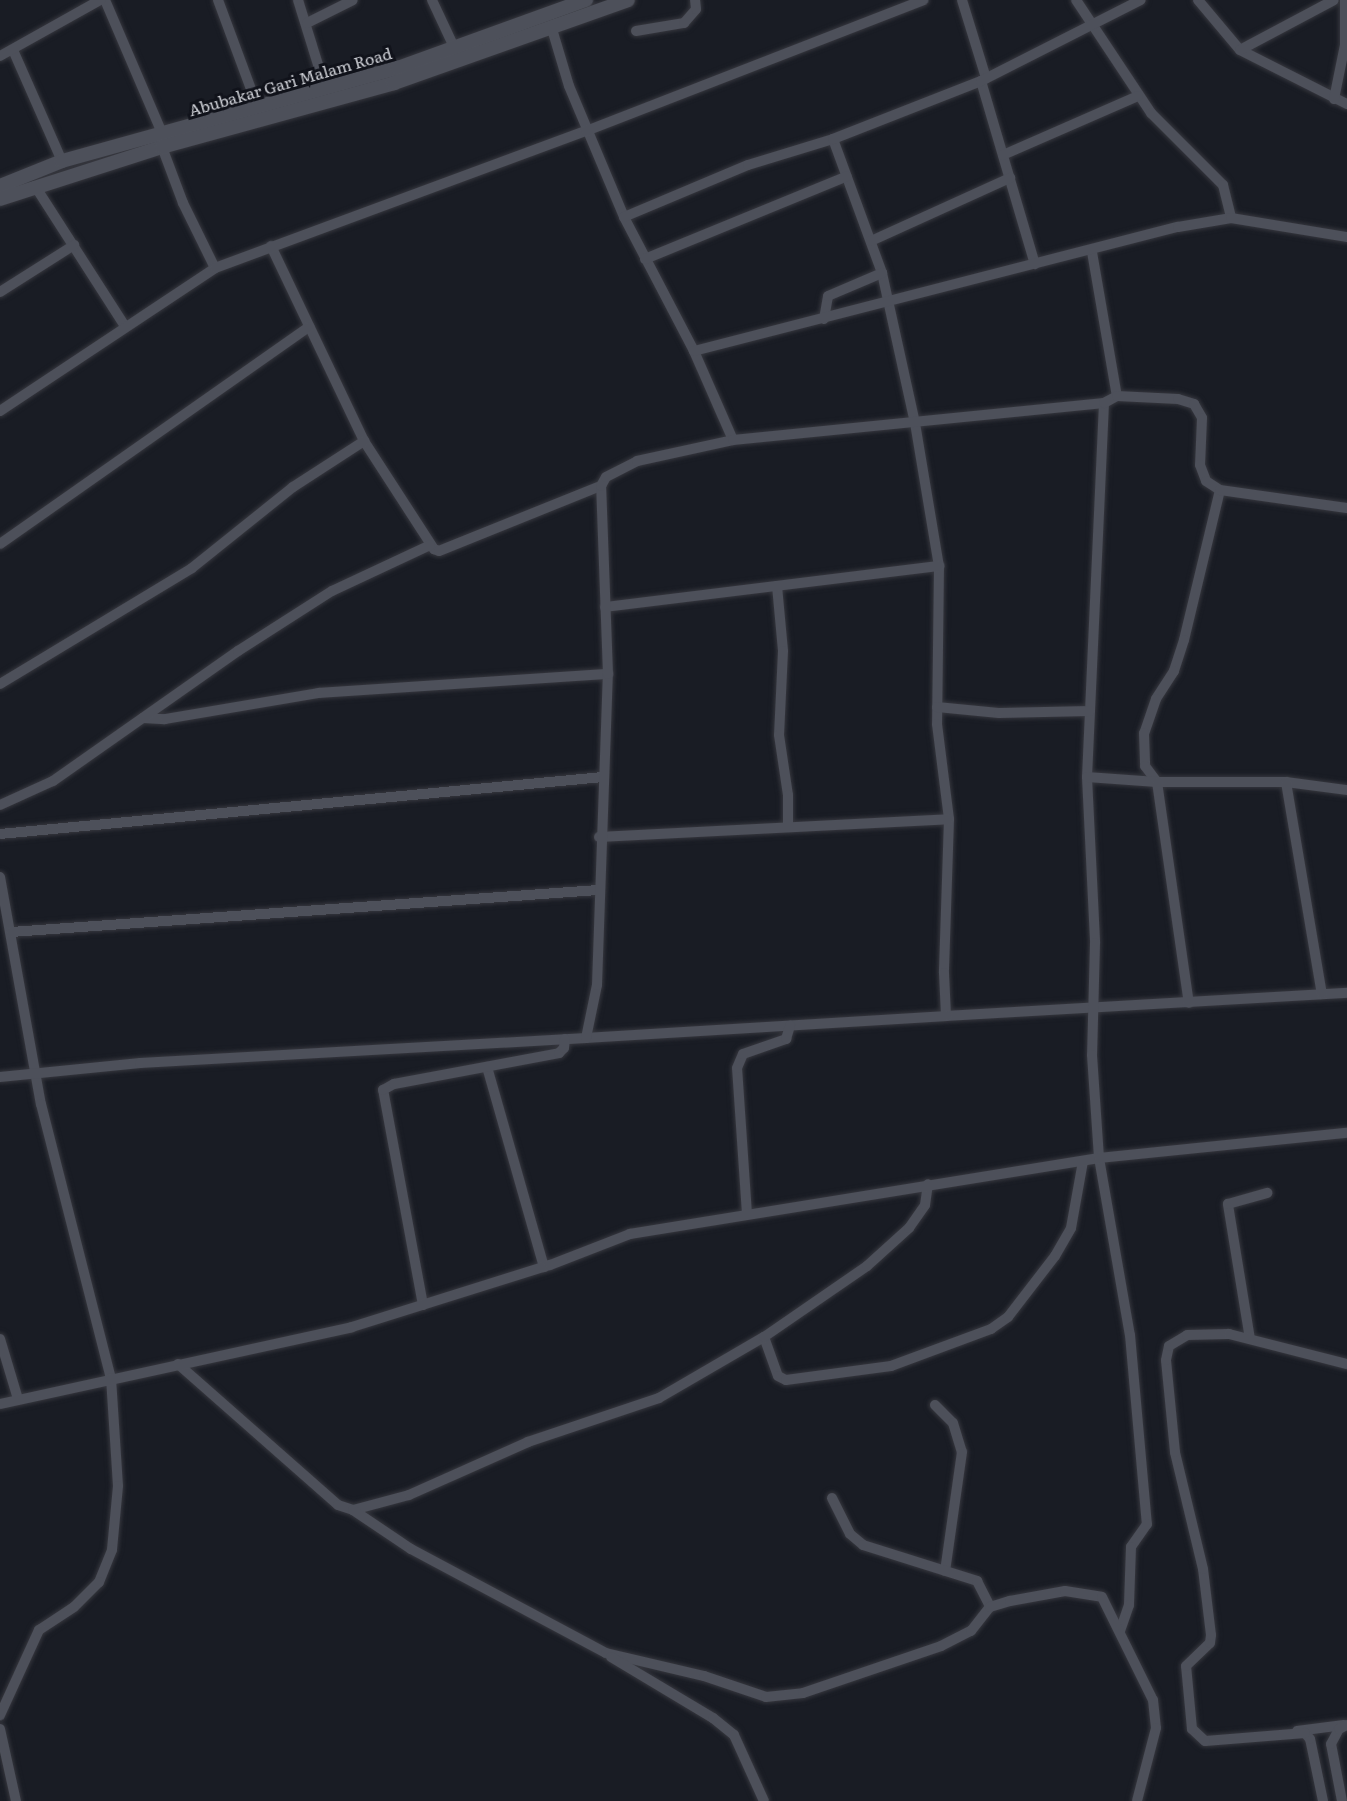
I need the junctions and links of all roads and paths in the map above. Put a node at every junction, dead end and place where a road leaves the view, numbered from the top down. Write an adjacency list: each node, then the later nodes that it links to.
1 (100, 0): 22 (street)
2 (105, 0): 33 (street)
3 (218, 0): 30 (street)
4 (298, 0): 17 (street)
5 (353, 0): 17 (street)
6 (432, 0): 21 (street)
7 (586, 0): 21 (street, Abubakar Gari Malam Road)
8 (628, 0): 19 (street)
9 (695, 0): 20 (street)
10 (923, 0): 31 (street)
11 (962, 0): 25 (street)
12 (1076, 0): 18 (street)
13 (1141, 0): 18 (street)
14 (1198, 0): 23 (street)
15 (1334, 0): 23 (street)
16 (1345, 0): 28 (street)
17 (307, 23): 26 (street)
18 (1091, 26): 25 (street); 27 (street)
19 (552, 29): 31 (street); 33 (street)
20 (636, 31)
21 (454, 47): 26 (street, Abubakar Gari Malam Road)
22 (13, 50): 24 (street); 35 (street)
23 (1240, 50): 28 (street)
24 (0, 56)
25 (983, 80): 32 (street); 34 (street)
26 (325, 87): 30 (street, Abubakar Gari Malam Road)
27 (1138, 96): 34 (street); 42 (street)
28 (1334, 99): 29 (street)
29 (1347, 104)
30 (258, 108): 33 (street, Abubakar Gari Malam Road)
31 (586, 131): 41 (street); 46 (street)
32 (833, 139): 36 (street); 41 (street)
33 (162, 140): 35 (street, Abubakar Gari Malam Road); 39 (street); 50 (street)
34 (1003, 155): 37 (street)
35 (62, 161): 38 (street, Abubakar Gari Malam Road)
36 (847, 176): 44 (street); 48 (street)
37 (1010, 178): 44 (street); 49 (street)
38 (0, 186)
39 (35, 186): 40 (street); 45 (street)
40 (0, 199)
41 (624, 217): 48 (street)
42 (1231, 218): 43 (street); 47 (street)
43 (1347, 237)
44 (871, 241): 51 (street)
45 (74, 245): 52 (street); 55 (street)
46 (271, 246): 50 (street); 56 (street)
47 (1092, 252): 49 (street); 58 (street)
48 (645, 259): 57 (street)
49 (1035, 264): 53 (street)
50 (215, 268): 55 (street)
51 (882, 273): 53 (street); 54 (street)
52 (0, 292)
53 (886, 303): 54 (street); 61 (street)
54 (824, 319): 57 (street)
55 (125, 326): 60 (street)
56 (309, 327): 63 (street); 67 (street)
57 (694, 351): 62 (street)
58 (1116, 396): 59 (street); 65 (street)
59 (1104, 403): 61 (street); 75 (street)
60 (0, 411)
61 (915, 423): 62 (street); 69 (street)
62 (733, 440): 64 (street)
63 (364, 441): 68 (street); 73 (street)
64 (601, 486): 68 (street); 71 (street)
65 (1220, 490): 66 (street); 79 (street)
66 (1347, 508)
67 (0, 544)
68 (430, 545): 76 (street)
69 (939, 566): 70 (street); 74 (street)
70 (777, 586): 71 (street); 84 (street)
71 (605, 607): 72 (street)
72 (608, 674): 76 (street); 77 (street)
73 (0, 684)
74 (937, 707): 75 (street); 83 (street)
75 (1090, 711): 78 (street)
76 (143, 718): 82 (street)
77 (603, 777): 85 (street); 86 (street)
78 (1088, 777): 79 (street); 93 (street)
79 (1157, 782): 80 (street); 92 (street)
80 (1286, 782): 81 (street); 91 (street)
81 (1347, 790)
82 (0, 805)
83 (950, 819): 84 (street); 94 (street)
84 (788, 826): 86 (street)
85 (0, 834)
86 (599, 837): 88 (street)
87 (0, 877): 89 (street)
88 (599, 890): 89 (street); 96 (street)
89 (11, 932): 99 (street)
90 (1347, 993): 91 (street)
91 (1322, 994): 92 (street)
92 (1189, 1003): 93 (street)
93 (1094, 1010): 94 (street); 102 (street)
94 (946, 1016): 95 (street)
95 (790, 1026): 96 (street); 106 (street)
96 (586, 1038): 97 (street)
97 (565, 1039): 98 (street); 99 (street)
98 (487, 1067): 107 (street); 108 (street)
99 (39, 1075): 100 (street); 114 (street)
100 (0, 1077)
101 (1347, 1133): 102 (street)
102 (1099, 1158): 103 (street); 122 (street)
103 (1083, 1161): 104 (street); 109 (street)
104 (928, 1184): 106 (street); 109 (street)
105 (1267, 1193): 111 (street)
106 (747, 1214): 107 (street)
107 (544, 1267): 108 (street)
108 (423, 1305): 112 (street)
109 (764, 1337): 119 (street)
110 (0, 1339): 115 (street)
111 (1250, 1340): 113 (street); 127 (street)
112 (178, 1364): 114 (street); 119 (street)
113 (1347, 1364)
114 (111, 1378): 115 (street); 124 (street)
115 (18, 1399): 116 (street)
116 (0, 1404)
117 (935, 1405): 120 (street)
118 (832, 1498): 120 (street)
119 (353, 1510): 123 (street)
120 (945, 1571): 121 (street)
121 (990, 1607): 122 (street); 123 (street)
122 (1120, 1631): 130 (street)
123 (606, 1653): 129 (street)
124 (0, 1715)
125 (1347, 1725): 127 (street); 132 (street)
126 (0, 1729): 128 (street)
127 (1297, 1731): 131 (street)
128 (16, 1801)
129 (764, 1801)
130 (1137, 1801)
131 (1323, 1801)
132 (1342, 1801)

